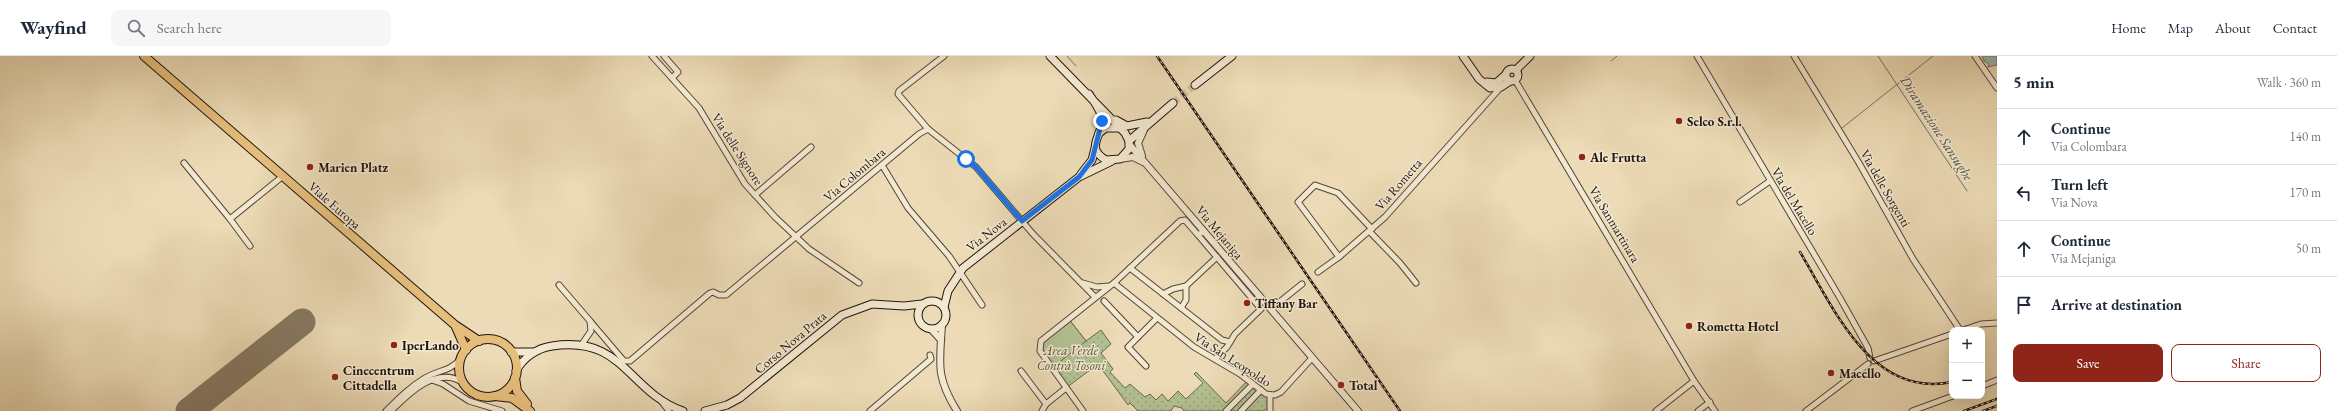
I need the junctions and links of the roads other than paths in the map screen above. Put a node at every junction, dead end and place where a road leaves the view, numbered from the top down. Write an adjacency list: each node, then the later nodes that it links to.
1 (144, 56): 37 (main road, Viale Europa)
2 (652, 56): 14 (street, Via delle Signore)
3 (664, 56): 14 (street)
4 (944, 56): 25 (street)
5 (1050, 56): 20 (main road, Via Mejaniga)
6 (1232, 56): 16 (main road)
7 (1463, 56): 17 (main road)
8 (1530, 56): 12 (main road)
9 (1697, 56): 39 (street, Via del Macello)
10 (1794, 56): 79 (street, Via delle Sorgenti)
11 (1975, 56): 19 (street)
12 (1516, 70): 13 (main road); 15 (main road)
13 (1505, 75): 15 (main road); 17 (main road)
14 (672, 78): 40 (street, Via delle Signore)
15 (1513, 81): 18 (main road, Via Rometta); 101 (street, Via Sanmartinara)
16 (1196, 85)
17 (1492, 86): 18 (main road, Via Rometta); 21 (street, Via Rometta)
18 (1501, 87): 21 (street, Via Rometta)
19 (1997, 88)
20 (1089, 94): 22 (main road, Via Mejaniga); 27 (main road, Via Mejaniga)
21 (1487, 101): 44 (street, Via Rometta)
22 (1096, 102): 24 (main road, Via Mejaniga); 26 (main road, Via Mejaniga)
23 (1173, 103): 24 (main road)
24 (1148, 123): 26 (main road); 28 (main road); 32 (street, Via Mejaniga)
25 (928, 129): 35 (street, Via Colombara); 43 (street)
26 (1121, 130): 27 (main road); 28 (main road, Via Mejaniga)
27 (1099, 133): 30 (main road, Via Mejaniga)
28 (1129, 143): 31 (main road); 32 (street, Via Mejaniga)
29 (811, 147): 40 (street)
30 (1095, 148): 33 (main road); 38 (main road, Via Nova)
31 (1120, 159): 33 (main road, Via Mejaniga); 36 (street, Via Mejaniga)
32 (1144, 159): 36 (street, Via Mejaniga)
33 (1112, 161): 38 (main road, Via Nova)
34 (184, 163): 42 (street)
35 (882, 165): 47 (street, Via Colombara); 52 (street)
36 (1152, 169): 45 (street, Via Mejaniga)
37 (283, 176): 42 (street); 78 (main road, Viale Europa)
38 (1079, 177): 43 (main road, Via Nova)
39 (1770, 181): 41 (street); 95 (street, Via del Macello)
40 (755, 195): 47 (street, Via delle Signore)
41 (1740, 202)
42 (230, 219): 48 (street)
43 (1022, 221): 52 (main road, Via Nova); 54 (street)
44 (1371, 230): 50 (street, Via Rometta); 50 (street); 56 (street)
45 (1204, 231): 46 (street); 63 (street, Via Mejaniga)
46 (1198, 235): 49 (street); 51 (street)
47 (794, 236): 55 (street, Via delle Signore); 75 (street, Via Colombara)
48 (250, 246)
49 (1217, 257): 61 (street); 63 (street)
50 (1340, 257): 53 (street, Via Rometta)
51 (1130, 268): 57 (street); 62 (street)
52 (959, 271): 60 (main road, Via Nova); 68 (street)
53 (1318, 272)
54 (1076, 278): 57 (street); 64 (street)
55 (859, 283)
56 (1416, 283)
57 (1112, 284): 64 (street); 74 (street, Via San Leopoldo)
58 (1302, 284): 72 (street)
59 (559, 285): 75 (street, Via Colombara)
60 (951, 285): 65 (main road, Via Nova); 70 (main road, Via Nova)
61 (1186, 286): 62 (street); 71 (street)
62 (1163, 294): 71 (street)
63 (1253, 295): 72 (street, Via Mejaniga); 86 (street)
64 (1094, 297): 105 (street)
65 (934, 300): 67 (main road, Via Nova); 70 (main road)
66 (1104, 301): 83 (street)
67 (922, 304): 69 (main road, Corso Nova Prata); 73 (main road)
68 (982, 305)
69 (895, 306): 73 (main road, Corso Nova Prata); 119 (main road, Corso Nova Prata)
70 (944, 307): 77 (main road, Via Nova)
71 (1181, 308): 86 (street)
72 (1271, 309): 93 (street, Via Mejaniga)
73 (917, 316): 81 (main road)
74 (1157, 318): 83 (street); 94 (street, Via San Leopoldo)
75 (590, 321): 87 (street)
76 (1997, 323): 80 (street)
77 (942, 324): 81 (main road); 85 (street, Via Nova)
78 (455, 325): 84 (main road, Viale Europa); 88 (main road, Viale Europa)
79 (1960, 327)
80 (1972, 327)
81 (931, 329): 85 (street)
82 (1949, 335): 95 (street)
83 (1138, 337): 96 (street)
84 (479, 340): 88 (main road); 89 (main road)
85 (941, 340): 121 (street, Via Nova)
86 (1230, 342): 94 (street)
87 (582, 344): 90 (main road); 110 (main road)
88 (466, 350): 92 (main road)
89 (511, 352): 90 (main road); 98 (main road)
90 (534, 352): 98 (main road)
91 (930, 355): 120 (street)
92 (461, 358): 102 (main road); 113 (street)
93 (1312, 358): 107 (street, Via San Leopoldo); 127 (street, Via Mejaniga)
94 (1215, 359): 103 (street, Via San Leopoldo)
95 (1872, 359): 131 (street)
96 (1146, 366)
97 (1021, 371): 112 (street)
98 (516, 374): 108 (main road); 116 (main road)
99 (431, 380): 102 (street); 114 (street); 115 (street)
100 (1997, 380): 104 (street)
101 (1694, 381): 111 (street, Via Sanmartinara); 128 (street)
102 (462, 382): 108 (main road)
103 (1253, 384): 106 (street, Via San Leopoldo); 124 (street)
104 (1985, 385)
105 (1066, 388): 112 (street); 123 (street)
106 (1261, 390): 107 (street, Via San Leopoldo); 125 (street)
107 (1270, 395): 126 (street)
108 (495, 396): 116 (main road)
109 (1949, 397): 132 (street)
110 (661, 401): 117 (street); 118 (main road)
111 (1710, 402): 129 (street); 130 (street, Via Sanmartinara)
112 (1046, 404): 122 (street)
113 (386, 411)
114 (391, 411)
115 (502, 411)
116 (531, 411)
117 (670, 411)
118 (683, 411)
119 (704, 411)
120 (870, 411)
121 (957, 411)
122 (1042, 411)
123 (1083, 411)
124 (1226, 411)
125 (1241, 411)
126 (1270, 411)
127 (1358, 411)
128 (1656, 411)
129 (1698, 411)
130 (1715, 411)
131 (1806, 411)
132 (1912, 411)

